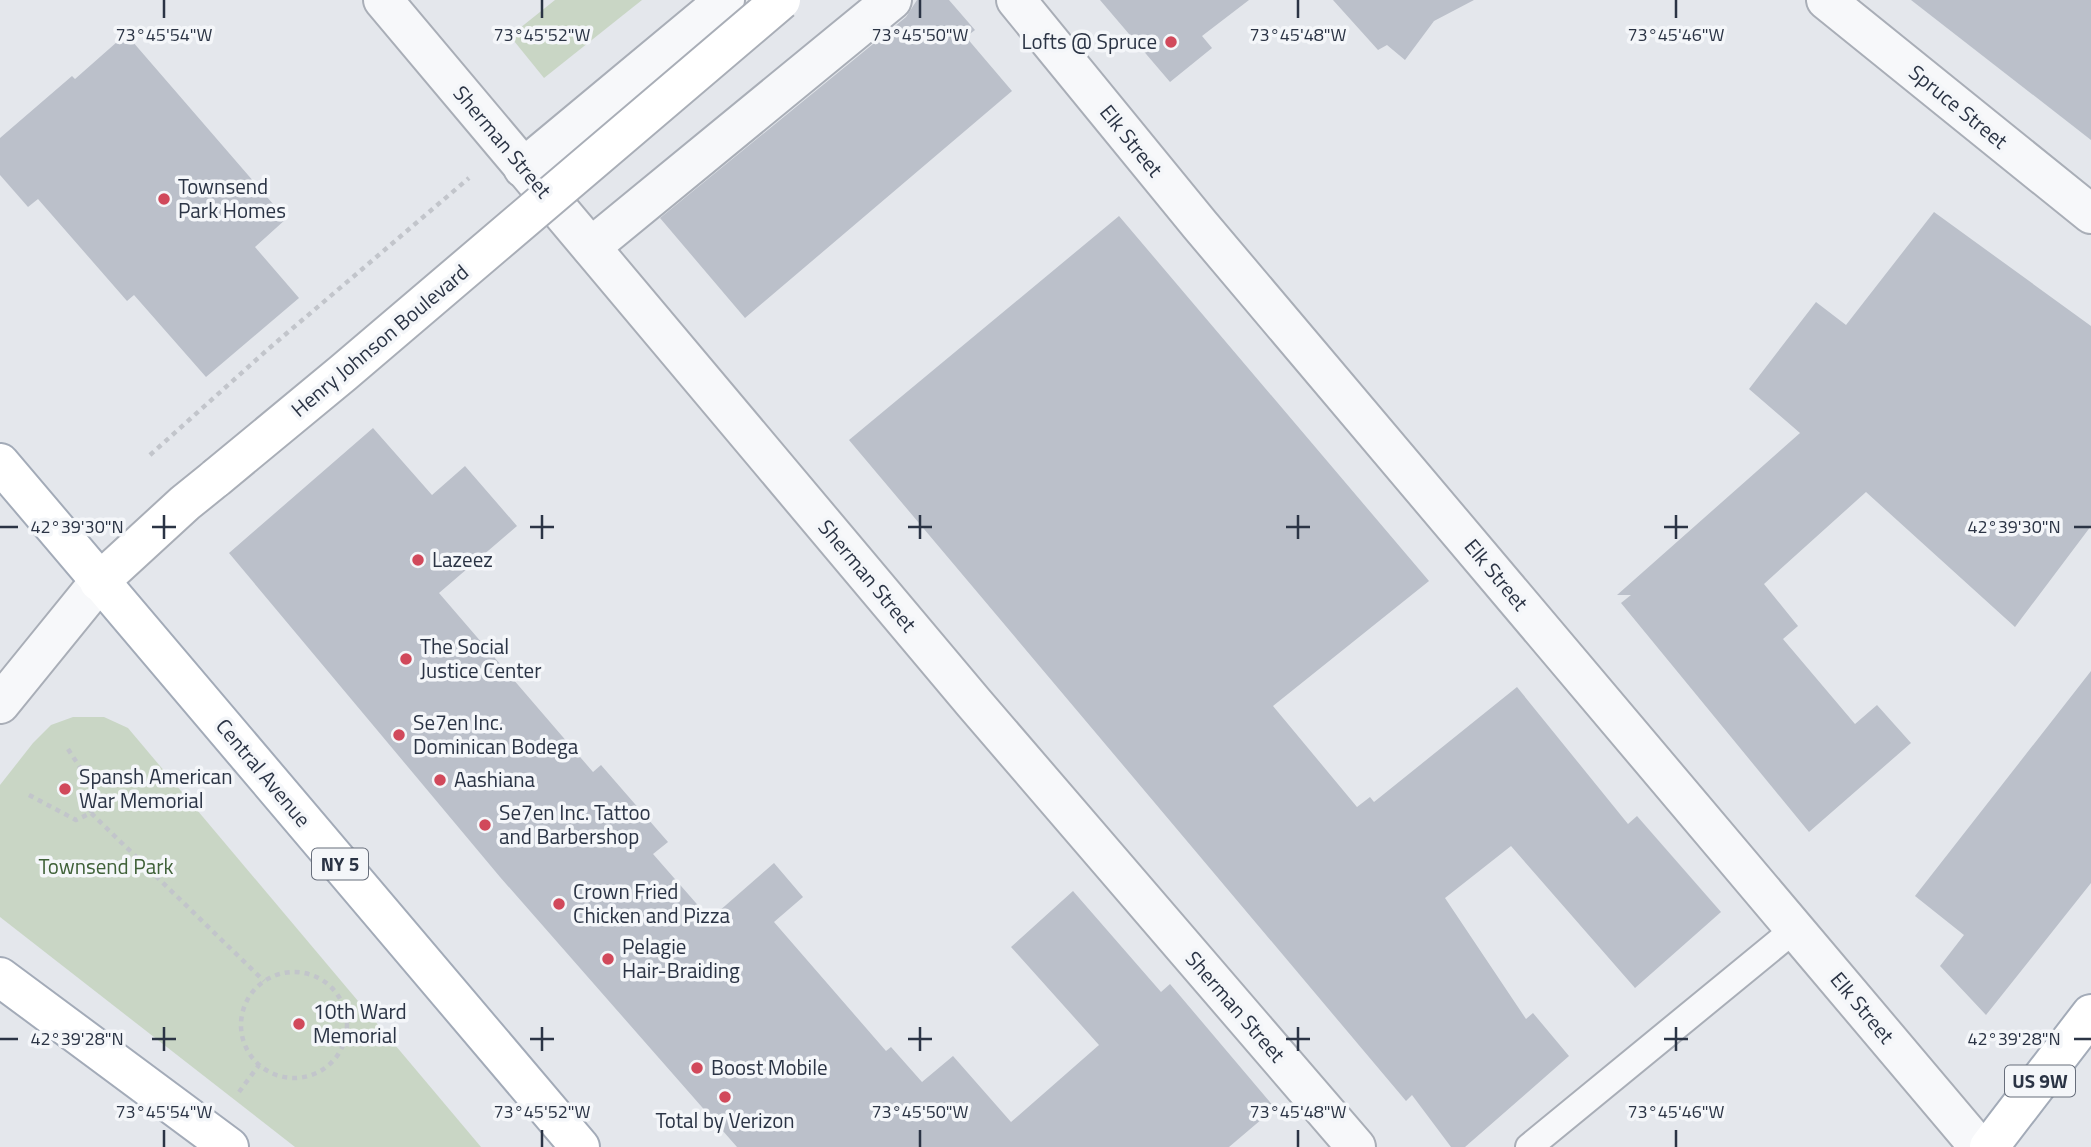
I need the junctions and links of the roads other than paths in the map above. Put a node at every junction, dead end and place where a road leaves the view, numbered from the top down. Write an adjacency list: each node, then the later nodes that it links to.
1 (383, 0): 7 (street, Sherman Street)
2 (724, 0): 7 (street)
3 (781, 0): 11 (main road, Henry Johnson Boulevard, bridge)
4 (892, 0): 9 (street)
5 (1016, 0): 13 (street, Elk Street)
6 (1826, 0): 8 (street, Spruce Street)
7 (514, 158): 9 (street, Sherman Street)
8 (2091, 214)
9 (591, 247): 18 (street, Sherman Street)
10 (0, 463): 11 (main road, Central Avenue / NY 5)
11 (99, 582): 12 (street, Henry Johnson Boulevard); 17 (main road, Central Avenue / NY 5)
12 (0, 704)
13 (1796, 928): 19 (lane); 20 (street, Elk Street)
14 (0, 977): 16 (main road)
15 (2091, 1014): 21 (main road, US 9W)
16 (229, 1147)
17 (580, 1147)
18 (1356, 1147)
19 (1528, 1147)
20 (1979, 1147)
21 (1989, 1147)

